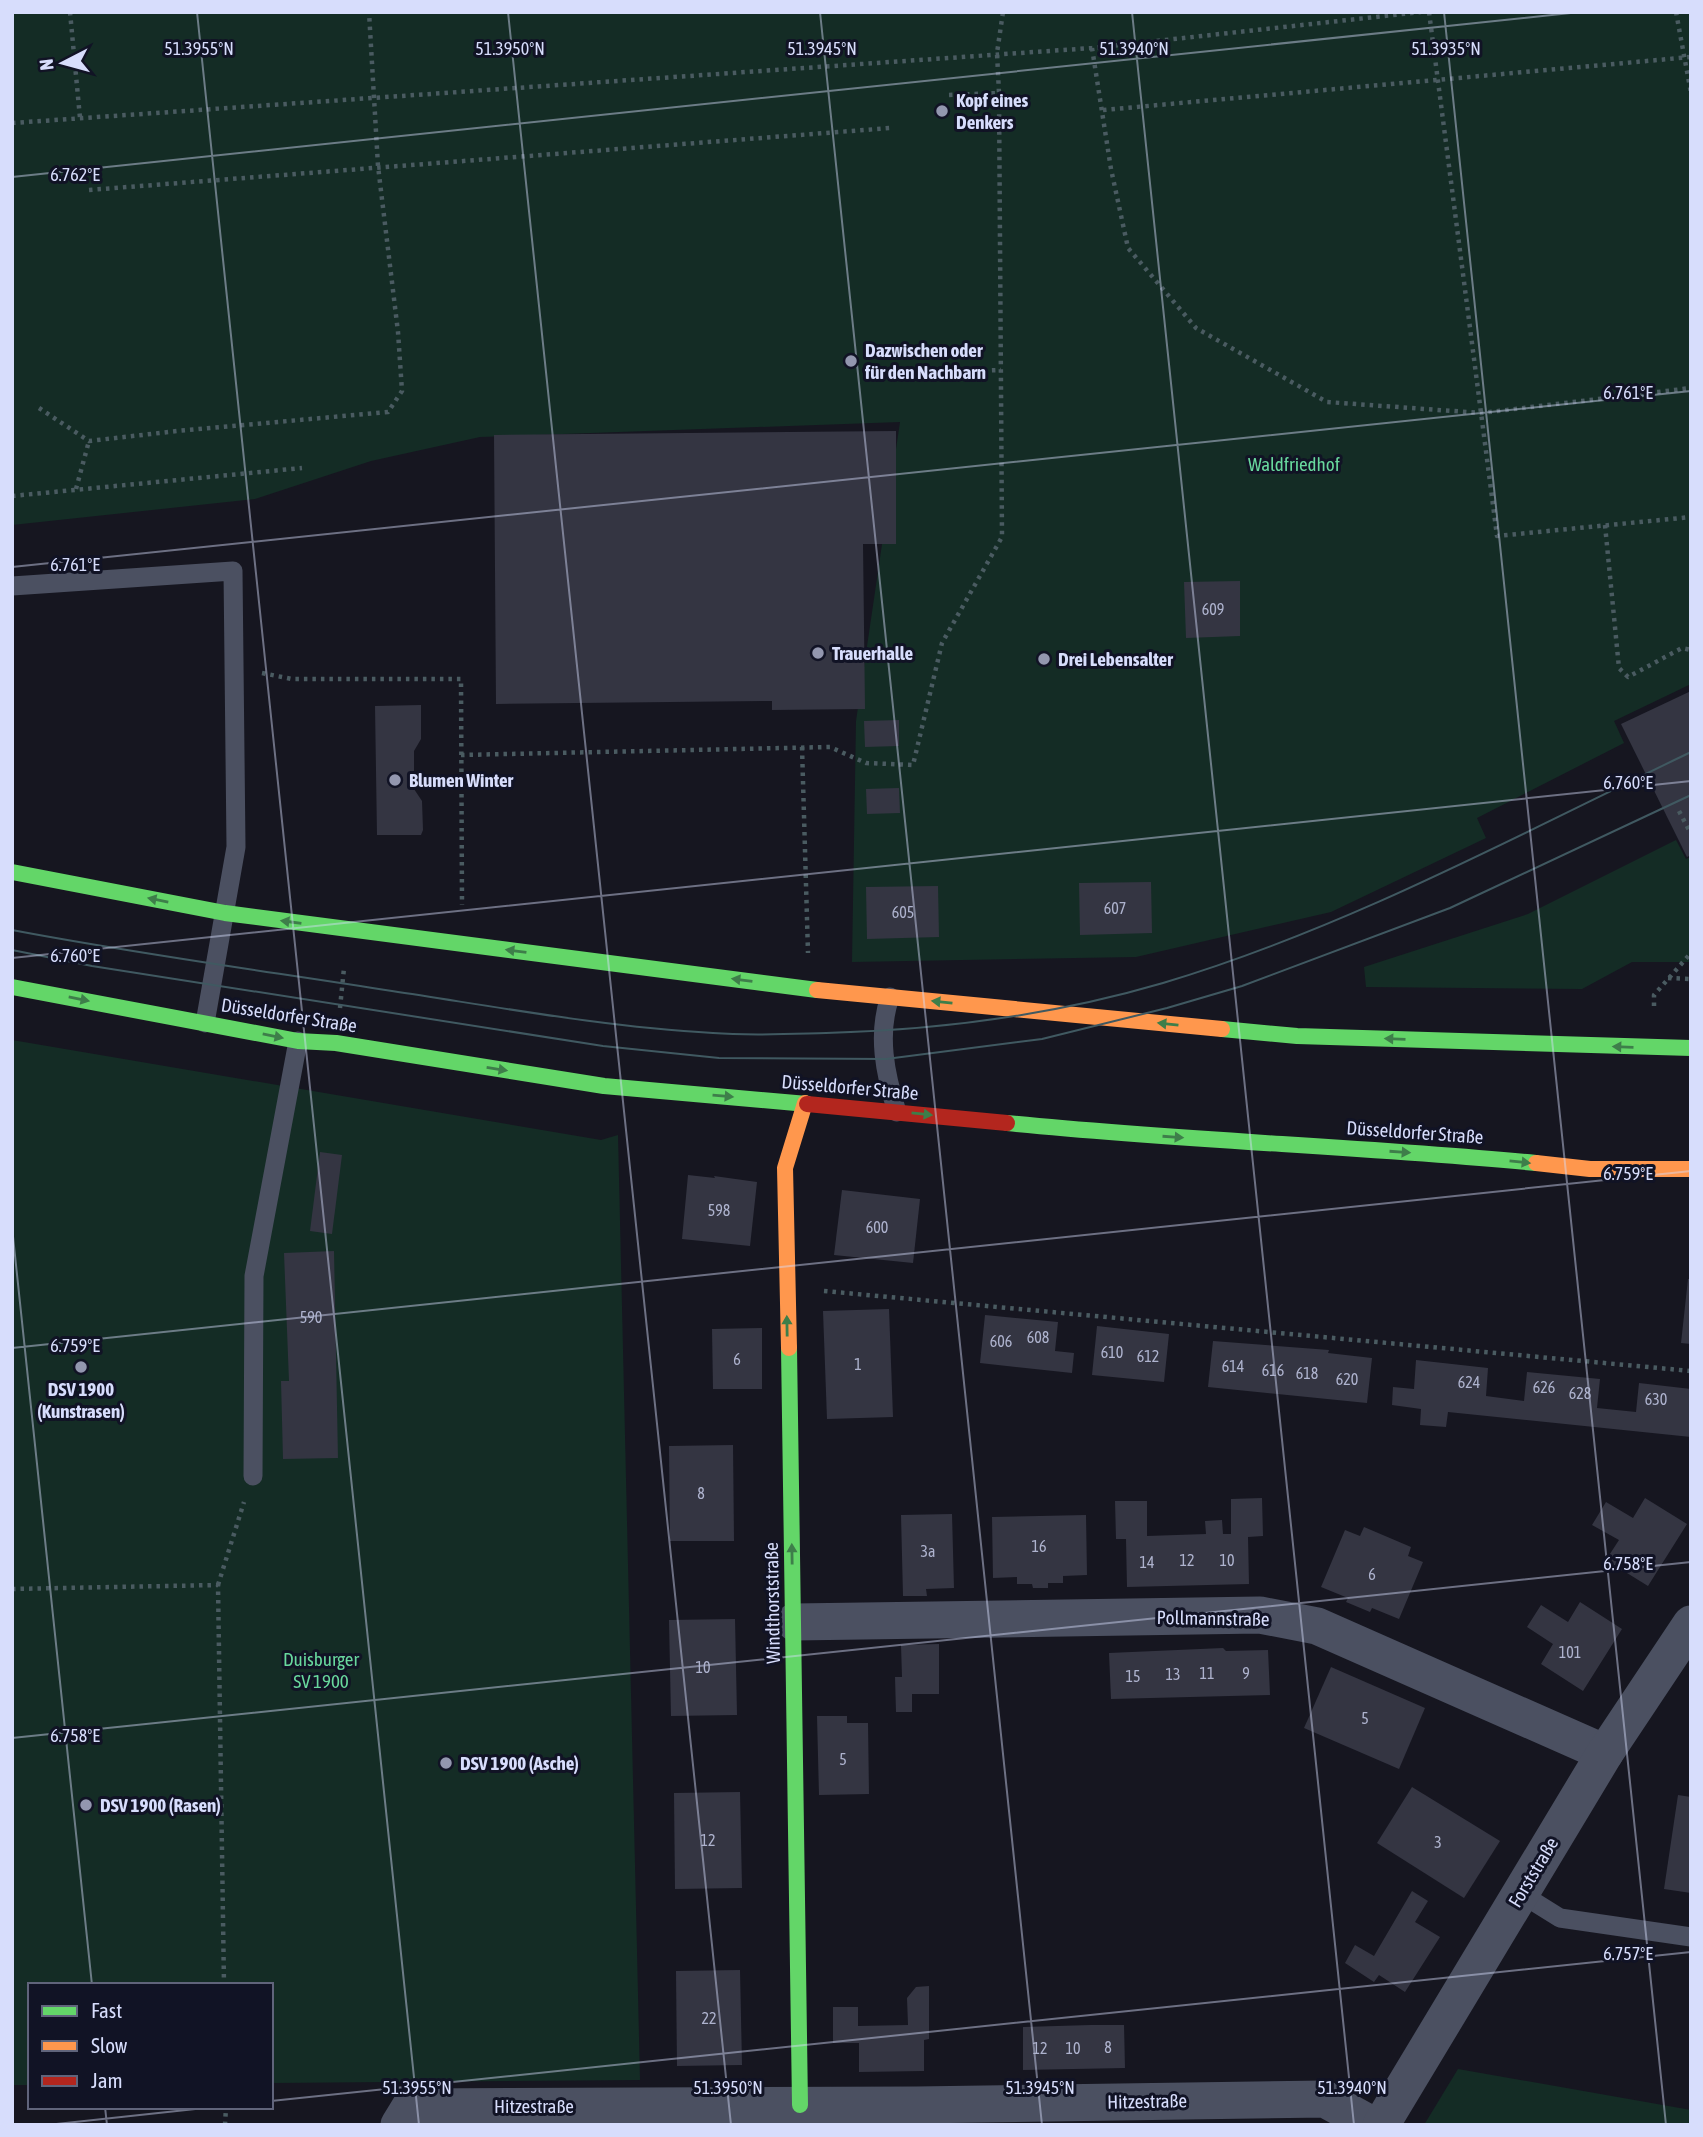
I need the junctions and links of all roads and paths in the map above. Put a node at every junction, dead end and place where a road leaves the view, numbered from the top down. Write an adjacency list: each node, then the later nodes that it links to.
1 (70, 12): 16 (path)
2 (369, 12): 14 (path)
3 (1003, 12): 8 (path)
4 (1421, 12): 7 (path)
5 (1429, 12): 10 (path)
6 (1676, 12): 9 (path)
7 (1092, 48): 8 (path); 15 (path)
8 (997, 53): 11 (path); 14 (path)
9 (1688, 58): 10 (path); 12 (path)
10 (1438, 79): 15 (path); 25 (path)
11 (999, 93): 13 (path); 21 (path)
12 (1691, 93)
13 (949, 94)
14 (376, 97): 16 (path); 19 (path)
15 (1103, 110): 25 (path)
16 (80, 118): 17 (path)
17 (12, 123)
18 (890, 128): 19 (path)
19 (378, 166): 20 (path); 26 (path)
20 (89, 190)
21 (1002, 370): 22 (path); 35 (path)
22 (873, 374)
23 (1691, 388): 25 (path)
24 (38, 408): 26 (path)
25 (1481, 413): 31 (path)
26 (89, 441): 28 (path)
27 (302, 468): 28 (path)
28 (76, 489): 29 (path)
29 (12, 496)
30 (1691, 517): 31 (path)
31 (1605, 525): 33 (path)
32 (12, 586): 34 (lane)
33 (1691, 650)
34 (234, 667): 36 (path); 40 (lane)
35 (802, 747): 36 (path); 47 (path)
36 (461, 755): 42 (path)
37 (1679, 811): 38 (path)
38 (1691, 834)
39 (12, 872): 40 (main road, one-way to 39)
40 (225, 913): 41 (main road, one-way to 40); 50 (lane)
41 (348, 929): 42 (main road); 52 (path)
42 (462, 944): 47 (main road, one-way to 42)
43 (1691, 953): 44 (path)
44 (1667, 978): 45 (path); 49 (path)
45 (1691, 979)
46 (12, 987): 50 (main road, Düsseldorfer Straße, one-way to 50)
47 (810, 989): 48 (main road)
48 (890, 997): 53 (main road, one-way to 48); 55 (lane)
49 (1654, 1006)
50 (205, 1023): 51 (main road, Düsseldorfer Straße, one-way to 51)
51 (298, 1041): 52 (main road, Düsseldorfer Straße); 59 (lane)
52 (336, 1043): 54 (main road, Düsseldorfer Straße, one-way to 54)
53 (1691, 1048)
54 (805, 1103): 55 (main road, Düsseldorfer Straße); 57 (main road, Windthorststraße)
55 (897, 1112): 56 (main road, Düsseldorfer Straße, one-way to 56)
56 (1691, 1169)
57 (787, 1288): 58 (path); 62 (main road, Windthorststraße, one-way to 57)
58 (1691, 1371)
59 (253, 1476): 60 (path)
60 (218, 1585): 61 (path); 67 (path)
61 (12, 1589)
62 (794, 1622): 64 (street, Pollmannstraße); 68 (main road, Windthorststraße)
63 (1691, 1624): 64 (street, Forststraße)
64 (1605, 1753): 65 (street, Forststraße)
65 (1520, 1893): 66 (lane); 73 (street, Forststraße)
66 (1691, 1937)
67 (224, 1983)
68 (800, 2105): 69 (street, Hitzestraße); 70 (street, Hitzestraße)
69 (680, 2115): 71 (street, Hitzestraße)
70 (914, 2115): 72 (street, Hitzestraße)
71 (399, 2125)
72 (1372, 2125)
73 (1381, 2125)

